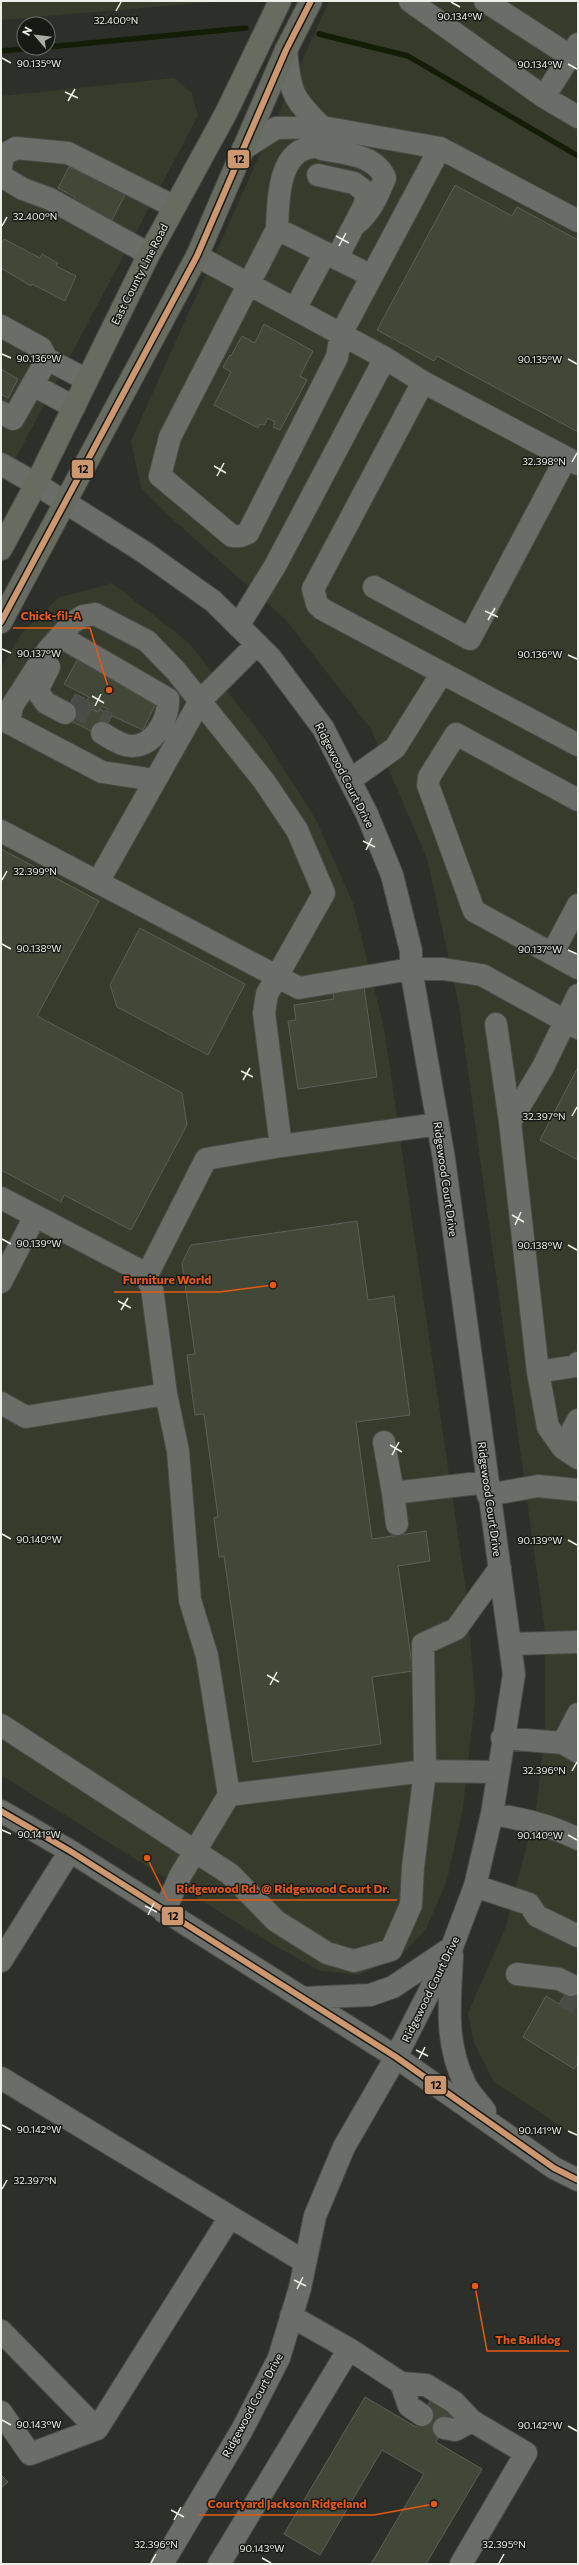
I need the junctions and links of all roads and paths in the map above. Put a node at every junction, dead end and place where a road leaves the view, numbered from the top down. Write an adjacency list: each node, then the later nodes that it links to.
1 (280, 1): 15 (main road, East County Line Road)
2 (311, 1): 5 (main road)
3 (410, 1): 7 (street)
4 (485, 1): 6 (street)
5 (286, 50): 9 (street); 11 (main road)
6 (574, 50): 7 (street)
7 (544, 97): 8 (street)
8 (578, 117)
9 (319, 141): 10 (street); 11 (street); 13 (street); 17 (street)
10 (440, 148): 16 (street); 22 (street)
11 (243, 149): 20 (main road)
12 (1, 168): 15 (street)
13 (285, 174): 17 (street); 18 (street)
14 (1, 176): 19 (street)
15 (173, 206): 19 (main road, East County Line Road)
16 (578, 221)
17 (355, 225): 21 (street)
18 (277, 229): 21 (street); 23 (street)
19 (149, 254): 29 (main road, East County Line Road)
20 (197, 256): 23 (street); 37 (main road)
21 (331, 256): 22 (street); 24 (street)
22 (372, 276): 26 (street)
23 (248, 282): 24 (street); 26 (street)
24 (295, 309): 26 (street)
25 (1, 326): 28 (street)
26 (341, 334): 27 (street)
27 (385, 358): 30 (street); 41 (street)
28 (47, 359): 29 (street); 31 (street)
29 (87, 380): 32 (main road, East County Line Road)
30 (423, 382): 34 (street); 45 (street)
31 (33, 385): 32 (street); 33 (street)
32 (74, 407): 36 (main road, East County Line Road)
33 (1, 412)
34 (572, 461): 39 (street)
35 (1, 464): 36 (street, Ridgewood Court Drive)
36 (36, 484): 37 (street, Ridgewood Court Drive); 38 (main road, East County Line Road)
37 (63, 503): 40 (main road); 41 (street, Ridgewood Court Drive)
38 (1, 548)
39 (374, 587)
40 (1, 622)
41 (238, 626): 43 (street, Ridgewood Court Drive)
42 (68, 642): 44 (street); 47 (street); 48 (street)
43 (257, 644): 46 (street); 51 (street, Ridgewood Court Drive)
44 (176, 671): 46 (street); 50 (street)
45 (442, 672): 49 (street); 51 (street)
46 (200, 701): 50 (street); 59 (street)
47 (67, 708)
48 (105, 728)
49 (578, 745)
50 (154, 780): 54 (street)
51 (350, 780): 58 (street, Ridgewood Court Drive)
52 (578, 800): 56 (street)
53 (1, 831): 54 (street)
54 (98, 882): 59 (street)
55 (578, 905): 56 (street)
56 (552, 954): 57 (street)
57 (578, 968)
58 (410, 969): 59 (street); 62 (street); 64 (street, Ridgewood Court Drive)
59 (278, 978): 65 (street)
60 (578, 995): 62 (street)
61 (496, 1024): 63 (street)
62 (571, 1024): 63 (street)
63 (510, 1122): 71 (street)
64 (438, 1124): 65 (street); 77 (street, Ridgewood Court Drive)
65 (282, 1146): 68 (street)
66 (1, 1198): 67 (street)
67 (35, 1216): 68 (street); 69 (street)
68 (146, 1277): 72 (street)
69 (1, 1282)
70 (578, 1363): 71 (street)
71 (538, 1372): 76 (street)
72 (166, 1394): 73 (street); 90 (street)
73 (1, 1403)
74 (578, 1420): 76 (street)
75 (384, 1442): 79 (street)
76 (573, 1455)
77 (488, 1488): 78 (street); 79 (street); 81 (street, Ridgewood Court Drive)
78 (578, 1490)
79 (393, 1493): 80 (street)
80 (397, 1524)
81 (500, 1568): 83 (street, Ridgewood Court Drive); 88 (street)
82 (578, 1642): 83 (street)
83 (510, 1644): 86 (street, Ridgewood Court Drive)
84 (578, 1714): 87 (street)
85 (1, 1725): 96 (street)
86 (502, 1738): 87 (street); 89 (street, Ridgewood Court Drive)
87 (570, 1748)
88 (425, 1771): 89 (street); 90 (street); 96 (street)
89 (498, 1772): 92 (street, Ridgewood Court Drive)
90 (229, 1795): 96 (street)
91 (1, 1811): 97 (street)
92 (492, 1814): 93 (street); 98 (street, Ridgewood Court Drive)
93 (555, 1828): 94 (street); 95 (street)
94 (578, 1839)
95 (578, 1847)
96 (195, 1849): 99 (street)
97 (70, 1851): 99 (street); 102 (street)
98 (475, 1886): 100 (street); 101 (street, Ridgewood Court Drive)
99 (164, 1912): 103 (street)
100 (578, 1936)
101 (452, 1947): 103 (street); 104 (street, Ridgewood Court Drive); 106 (street)
102 (1, 1960)
103 (303, 1998): 104 (street)
104 (396, 2057): 106 (street); 109 (street, Ridgewood Court Drive)
105 (3, 2085): 108 (street)
106 (498, 2128): 107 (street)
107 (578, 2180)
108 (230, 2217): 109 (street); 118 (street)
109 (305, 2262): 110 (street, Ridgewood Court Drive)
110 (291, 2316): 112 (street); 119 (street, Ridgewood Court Drive)
111 (1, 2331): 118 (street)
112 (349, 2349): 113 (street); 120 (street)
113 (401, 2383): 115 (street); 116 (street)
114 (1, 2412): 118 (street)
115 (422, 2415)
116 (472, 2421): 117 (street); 121 (street)
117 (444, 2428)
118 (97, 2429)
119 (162, 2564)
120 (219, 2564)
121 (461, 2564)

